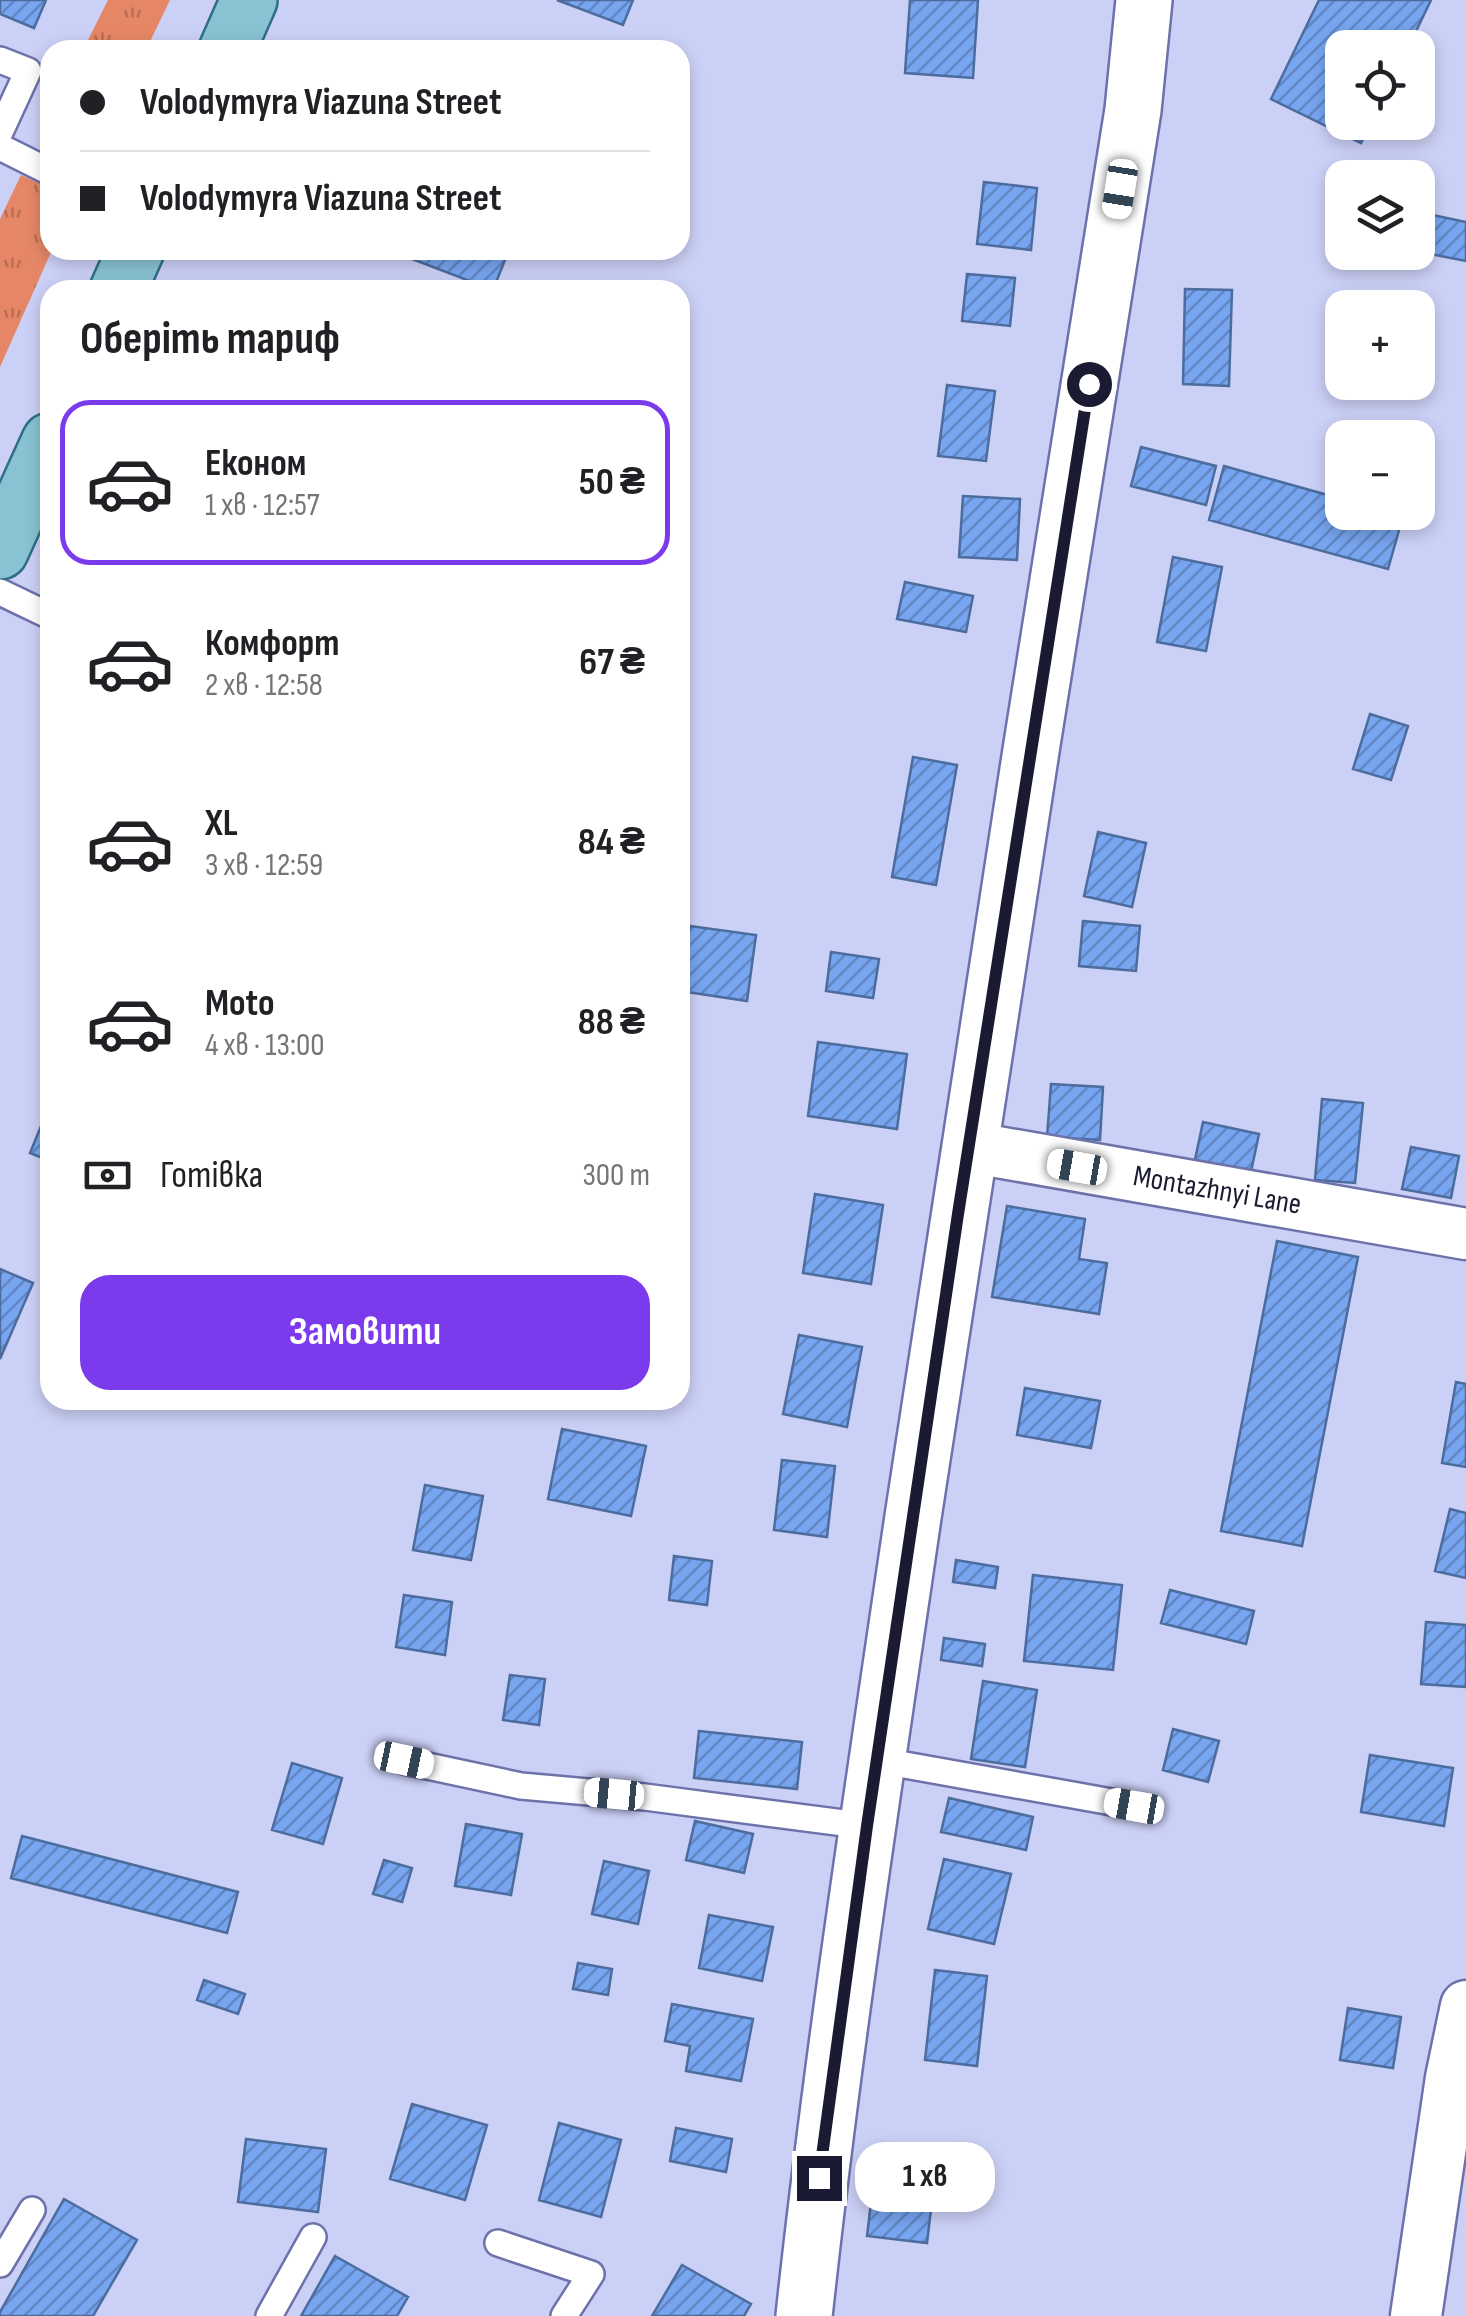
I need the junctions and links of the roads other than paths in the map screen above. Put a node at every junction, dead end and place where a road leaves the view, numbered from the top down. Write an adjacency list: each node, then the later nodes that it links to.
1 (249, 0): 3 (main road)
2 (1144, 0): 12 (main road)
3 (231, 40)
4 (0, 60): 5 (lane)
5 (0, 132)
6 (0, 147): 7 (lane)
7 (40, 167)
8 (40, 463): 9 (main road)
9 (0, 551)
10 (0, 592): 11 (lane)
11 (40, 611)
12 (968, 1147): 13 (street, Montazhnyi Lane); 15 (main road)
13 (1466, 1234)
14 (404, 1760): 17 (lane)
15 (877, 1760): 16 (lane); 17 (main road)
16 (1134, 1806)
17 (867, 1826): 25 (main road)
18 (1466, 2006): 26 (street)
19 (32, 2210): 22 (lane)
20 (313, 2237): 23 (lane)
21 (498, 2243): 24 (lane)
22 (0, 2264)
23 (269, 2316)
24 (564, 2316)
25 (804, 2316)
26 (1416, 2316)

